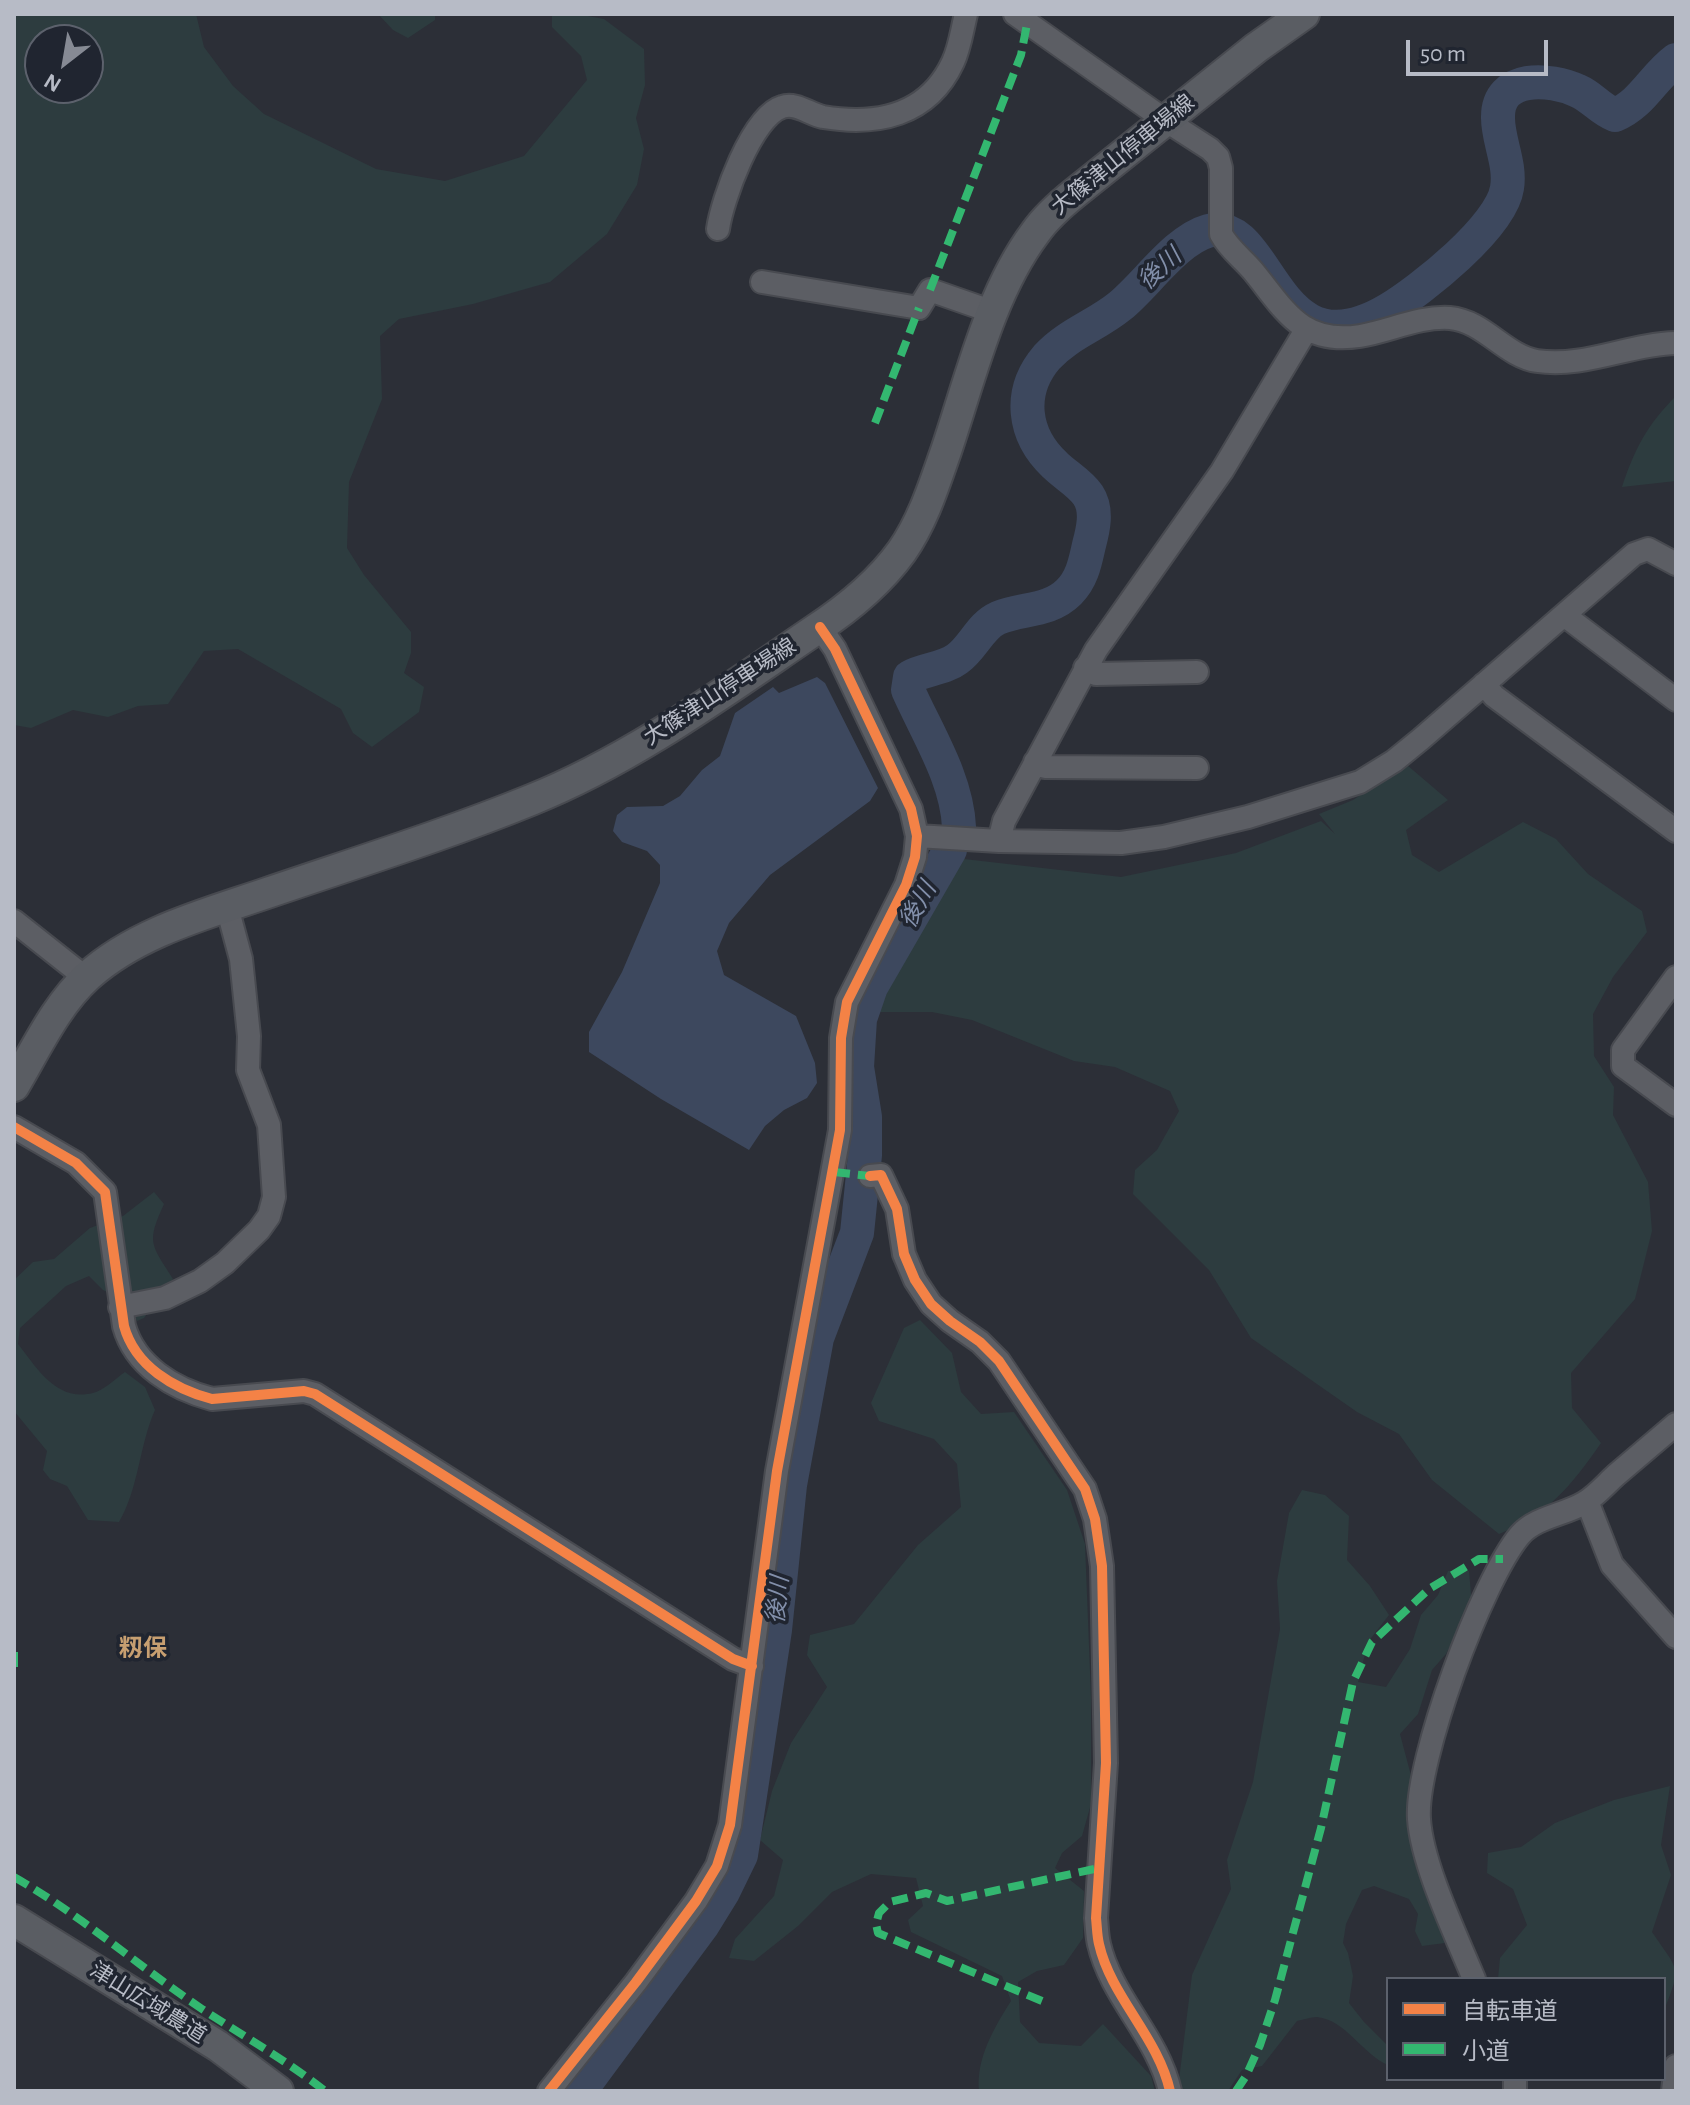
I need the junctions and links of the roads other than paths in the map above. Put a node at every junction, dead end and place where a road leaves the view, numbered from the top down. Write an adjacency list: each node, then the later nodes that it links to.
1 (966, 14): 5 (street)
2 (1015, 14): 4 (street)
3 (1304, 14): 4 (main road, 大篠津山停車場線)
4 (1165, 120): 7 (main road, 大篠津山停車場線); 8 (street)
5 (718, 229)
6 (762, 282): 7 (street)
7 (993, 312): 12 (main road, 大篠津山停車場線)
8 (1306, 330): 9 (street); 13 (street)
9 (1676, 343)
10 (1674, 560): 11 (street)
11 (1564, 615): 15 (street); 16 (street)
12 (820, 627): 20 (street); 22 (main road, 大篠津山停車場線)
13 (1085, 668): 14 (street); 17 (street)
14 (1197, 672)
15 (1484, 684): 19 (street); 21 (street)
16 (1676, 700)
17 (1035, 762): 18 (street); 21 (street)
18 (1197, 768)
19 (1676, 831)
20 (917, 836): 21 (street); 34 (street)
21 (999, 841)
22 (227, 907): 25 (main road, 大篠津山停車場線); 30 (street)
23 (14, 921): 25 (street)
24 (1676, 977): 27 (street)
25 (86, 978): 26 (main road, 大篠津山停車場線)
26 (14, 1086)
27 (1676, 1105)
28 (14, 1127): 30 (street)
29 (870, 1176): 40 (street)
30 (120, 1307): 34 (street)
31 (1676, 1424): 32 (street)
32 (1587, 1501): 33 (street); 36 (street)
33 (1676, 1637)
34 (752, 1666): 39 (street)
35 (14, 1920): 38 (main road, 津山広域農道)
36 (1473, 1977)
37 (1676, 2066): 41 (street)
38 (278, 2091)
39 (549, 2091)
40 (1170, 2091)
41 (1673, 2091)

